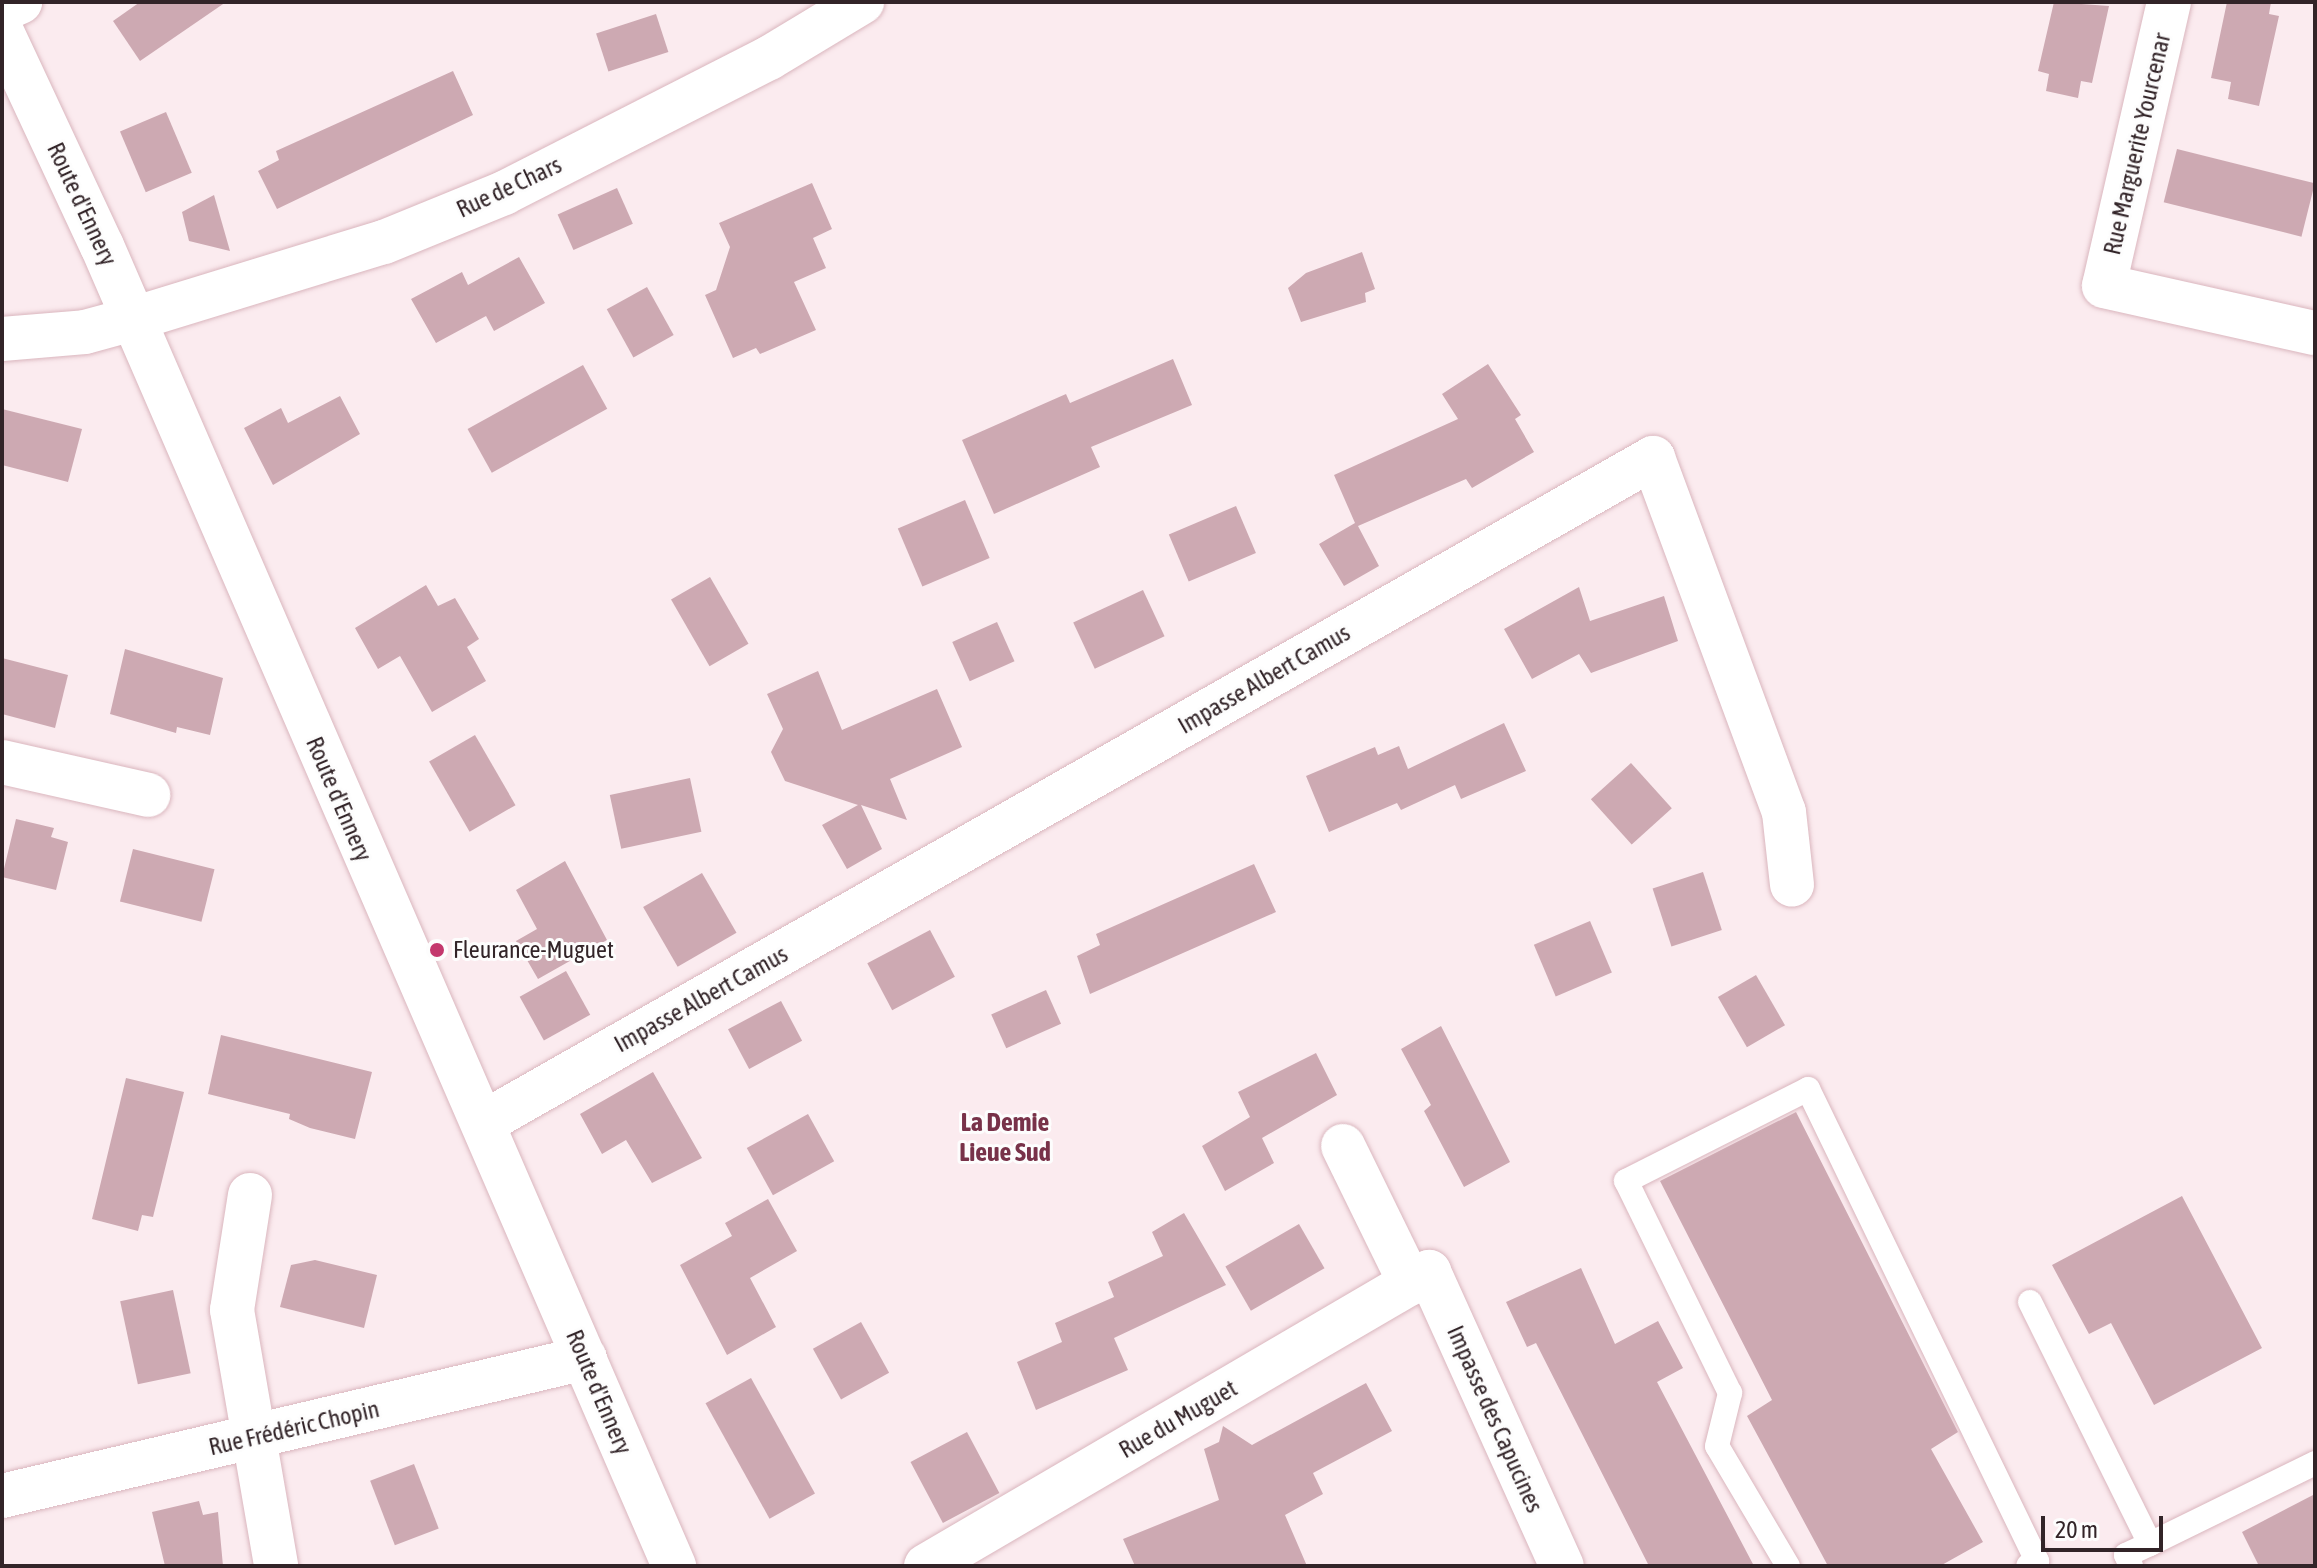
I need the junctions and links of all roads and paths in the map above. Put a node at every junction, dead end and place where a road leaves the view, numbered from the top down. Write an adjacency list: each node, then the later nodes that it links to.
1 (20, 2): 4 (street)
2 (862, 2): 6 (street, Rue de Chars)
3 (2169, 2): 7 (street, Rue Marguerite Yourcenar)
4 (2, 10)
5 (2, 32): 6 (street, Route d'Ennery)
6 (133, 319): 8 (street, Rue de Chars); 12 (street, Route d'Ennery)
7 (2315, 333)
8 (2, 339)
9 (2, 762): 10 (street)
10 (148, 795)
11 (1792, 885): 12 (street, Impasse Albert Camus)
12 (483, 1123): 17 (street, Route d'Ennery)
13 (1343, 1146): 15 (street, Impasse des Capucines)
14 (250, 1195): 18 (street)
15 (1420, 1277): 24 (street, Rue du Muguet); 25 (street, Impasse des Capucines)
16 (2030, 1302): 21 (lane)
17 (585, 1358): 18 (street, Rue Frédéric Chopin); 23 (street, Route d'Ennery)
18 (250, 1439): 20 (street, Rue Frédéric Chopin); 22 (street)
19 (2315, 1463): 21 (lane)
20 (2, 1496)
21 (2150, 1544): 28 (lane)
22 (276, 1566)
23 (674, 1566)
24 (926, 1566)
25 (1562, 1566)
26 (1788, 1566): 27 (lane)
27 (2028, 1566)
28 (2131, 1566)

